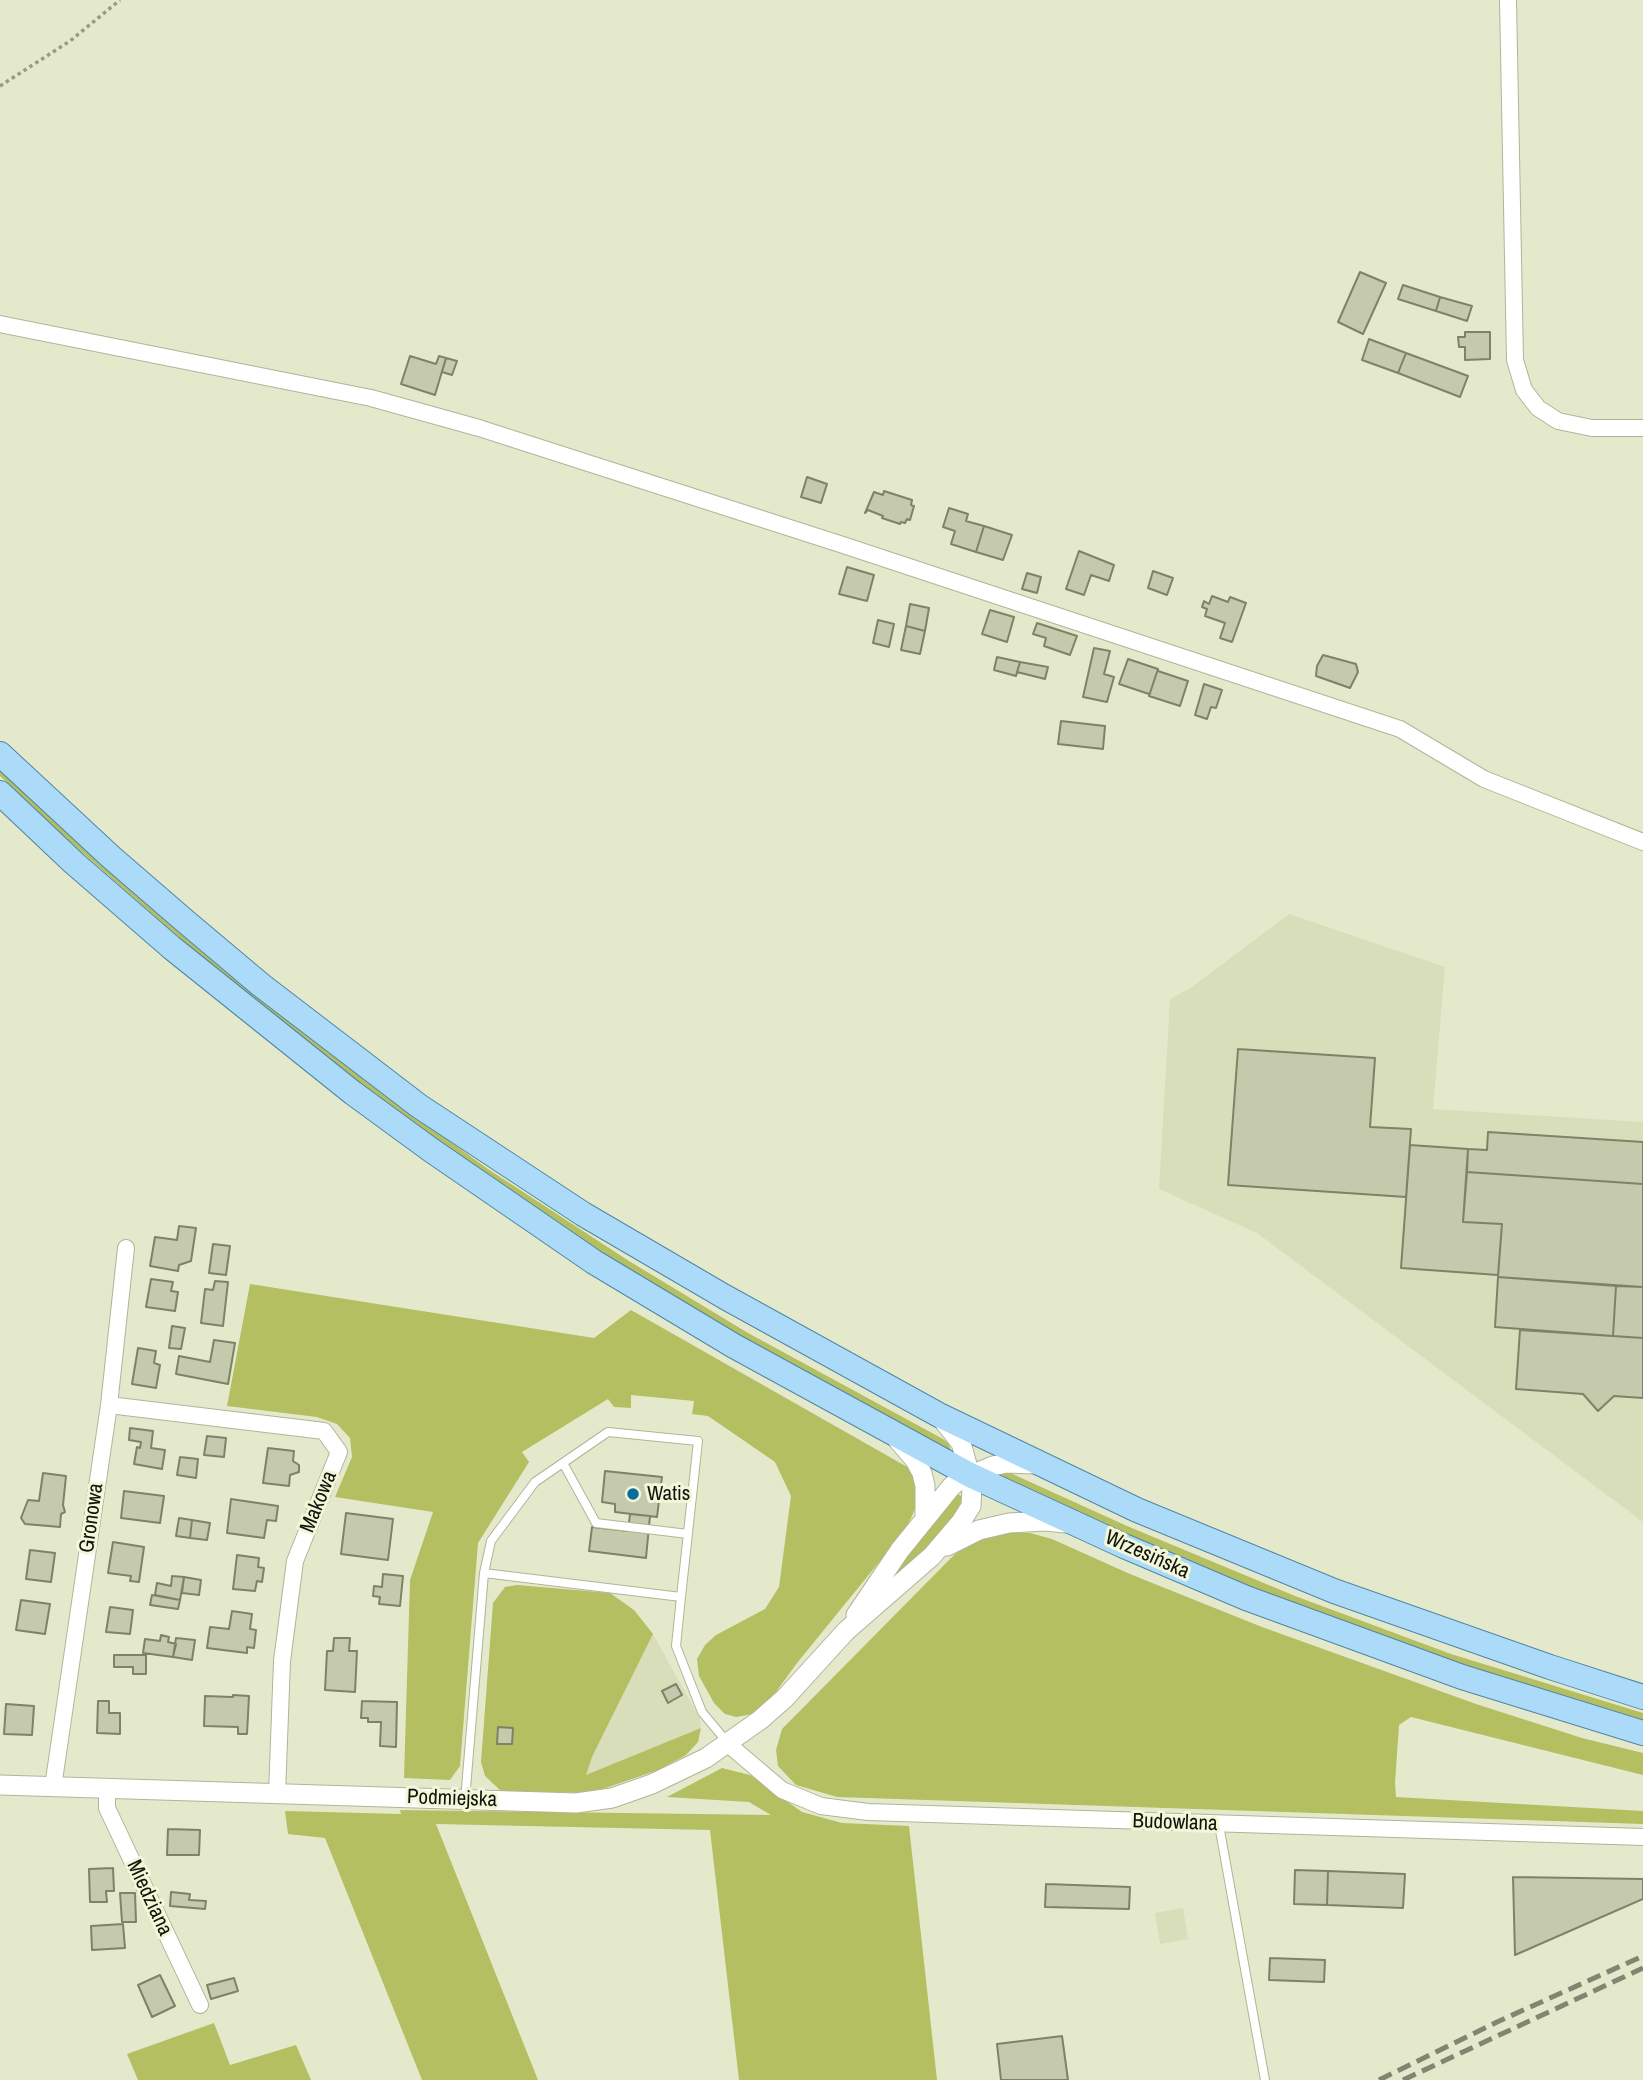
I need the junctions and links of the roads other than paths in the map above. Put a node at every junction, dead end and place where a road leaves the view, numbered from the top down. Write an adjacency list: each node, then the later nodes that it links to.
1 (1508, 0): 3 (street)
2 (0, 324): 6 (street)
3 (1643, 428)
4 (0, 754): 9 (main road, Wrzesińska)
5 (0, 793): 10 (main road, Wrzesińska)
6 (1643, 842)
7 (126, 1248): 8 (street, Gronowa)
8 (109, 1405): 25 (street, Gronowa); 27 (street, Makowa)
9 (939, 1415): 12 (main road, Wrzesińska); 13 (street, Podmiejska)
10 (888, 1430): 13 (main road, Wrzesińska); 14 (street)
11 (563, 1463): 16 (lane); 16 (lane); 18 (lane)
12 (1040, 1464): 13 (street, Podmiejska); 21 (main road, Wrzesińska)
13 (970, 1475): 14 (street, Podmiejska); 15 (main road, Wrzesińska); 17 (street, Podmiejska)
14 (925, 1516): 20 (street, Podmiejska)
15 (1083, 1527): 17 (street); 22 (main road, Wrzesińska)
16 (688, 1534): 19 (lane)
17 (932, 1556): 20 (street, Podmiejska)
18 (484, 1573): 19 (lane); 28 (lane)
19 (681, 1597): 23 (lane)
20 (846, 1631): 23 (street, Podmiejska)
21 (1643, 1697)
22 (1643, 1733)
23 (728, 1744): 28 (street, Podmiejska); 29 (street, Budowlana)
24 (0, 1785): 25 (street, Podmiejska)
25 (53, 1787): 26 (street, Podmiejska)
26 (107, 1789): 27 (street, Podmiejska); 31 (street, Miedziana)
27 (277, 1794): 28 (street, Podmiejska)
28 (465, 1800)
29 (1219, 1825): 30 (street, Budowlana); 32 (lane)
30 (1643, 1837)
31 (200, 2005)
32 (1265, 2080)

